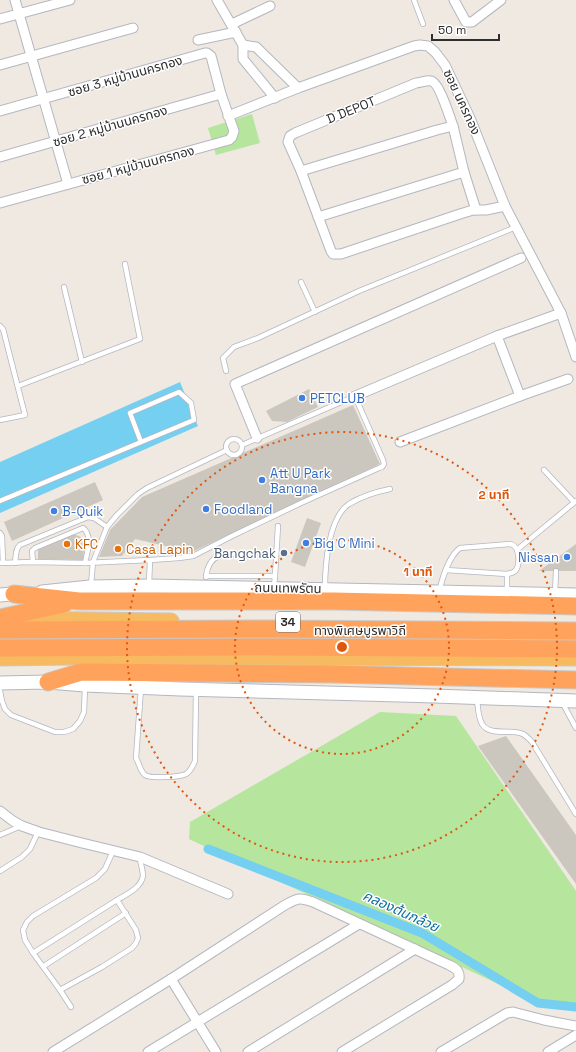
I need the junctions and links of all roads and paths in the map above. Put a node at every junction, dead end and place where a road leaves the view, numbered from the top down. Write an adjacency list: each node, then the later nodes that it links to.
1 (15, 0): 8 (street)
2 (70, 0): 8 (street)
3 (217, 0): 12 (street)
4 (414, 0): 10 (lane)
5 (454, 0): 6 (street)
6 (501, 0)
7 (270, 6): 12 (street)
8 (19, 14): 9 (street); 15 (street)
9 (0, 19)
10 (423, 24)
11 (133, 28): 15 (street)
12 (234, 28): 13 (street); 14 (street)
13 (198, 40)
14 (243, 45): 17 (street); 21 (street)
15 (32, 56): 16 (street); 22 (street)
16 (0, 64)
17 (298, 88): 18 (street, ซอย นครทอง); 21 (street, ซอย นครทอง)
18 (457, 90): 20 (street); 32 (street, ซอย นครทอง)
19 (221, 94): 22 (street, ซอย 3 หมู่บ้านนครทอง); 24 (street, ซอย 1 หมู่บ้านนครทอง); 26 (street, ซอย 2 หมู่บ้านนครทอง)
20 (442, 96): 25 (street, D DEPOT); 28 (street, D DEPOT)
21 (275, 98): 24 (street, ซอย นครทอง)
22 (43, 99): 23 (street, ซอย 3 หมู่บ้านนครทอง); 26 (street)
23 (0, 111)
24 (228, 116): 30 (street, ซอย 1 หมู่บ้านนครทอง)
25 (453, 126): 28 (street); 29 (street, D DEPOT)
26 (55, 141): 27 (street, ซอย 2 หมู่บ้านนครทอง); 30 (street)
27 (0, 156)
28 (301, 171): 34 (street, D DEPOT)
29 (464, 172): 33 (street, D DEPOT); 34 (street)
30 (68, 184): 31 (street, ซอย 1 หมู่บ้านนครทอง)
31 (0, 203)
32 (505, 206): 33 (street, D DEPOT); 35 (street, ซอย นครทอง)
33 (476, 210): 34 (street, D DEPOT)
34 (318, 216)
35 (516, 227): 40 (lane); 41 (street, ซอย นครทอง)
36 (521, 258): 52 (street)
37 (125, 264): 45 (lane)
38 (301, 282): 40 (lane)
39 (64, 287): 45 (lane)
40 (315, 312): 46 (lane)
41 (561, 313): 43 (street); 44 (street, ซอย นครทอง)
42 (0, 326): 48 (lane)
43 (498, 336): 49 (street); 50 (street)
44 (576, 357)
45 (82, 362): 48 (lane)
46 (226, 371)
47 (568, 379): 49 (street)
48 (18, 386): 51 (lane)
49 (520, 396): 54 (street)
50 (353, 397): 52 (lane); 66 (lane)
51 (0, 420)
52 (258, 438): 55 (lane)
53 (141, 442): 53 (lane); 59 (lane)
54 (400, 442)
55 (242, 445): 56 (lane); 56 (lane)
56 (227, 450): 62 (lane)
57 (544, 470): 60 (lane)
58 (390, 489): 83 (lane)
59 (0, 501)
60 (575, 502): 64 (lane)
61 (278, 526): 76 (lane)
62 (107, 527): 68 (lane); 70 (lane)
63 (0, 532): 69 (lane)
64 (518, 549): 72 (lane); 74 (lane)
65 (250, 555): 75 (lane)
66 (150, 560): 68 (lane); 77 (lane)
67 (33, 562): 70 (lane); 71 (lane); 71 (lane)
68 (93, 562): 71 (lane); 78 (lane)
69 (1, 563): 70 (lane)
70 (15, 563)
71 (85, 563)
72 (446, 570): 74 (lane); 79 (lane)
73 (556, 571): 81 (lane)
74 (507, 574): 80 (lane)
75 (207, 581): 76 (main road, ถนนเทพรัตน); 77 (main road, ถนนเทพรัตน)
76 (275, 582): 83 (main road, ถนนเทพรัตน)
77 (149, 586): 78 (main road, ถนนเทพรัตน)
78 (90, 587): 82 (main road, ถนนเทพรัตน)
79 (439, 592): 80 (main road, ถนนเทพรัตน); 83 (main road, ถนนเทพรัตน)
80 (507, 594): 81 (main road, ถนนเทพรัตน)
81 (555, 594): 84 (main road, ถนนเทพรัตน)
82 (7, 595): 85 (highway)
83 (329, 595): 85 (highway); 86 (highway)
84 (576, 595)
85 (79, 601): 87 (highway)
86 (576, 606)
87 (0, 619): 88 (highway, 34)
88 (576, 625)
89 (0, 630): 90 (highway, ทางพิเศษบูรพาวิถี)
90 (576, 631)
91 (0, 648): 92 (highway, ทางพิเศษบูรพาวิถี)
92 (576, 649)
93 (0, 658): 95 (highway)
94 (576, 658): 95 (highway)
95 (81, 671): 96 (highway); 97 (highway); 99 (main road); 101 (lane)
96 (576, 680)
97 (48, 682): 98 (main road)
98 (0, 683)
99 (141, 688): 100 (main road); 100 (lane)
100 (196, 690): 102 (main road)
101 (0, 691)
102 (477, 698): 103 (main road); 107 (lane)
103 (561, 701): 104 (main road); 105 (lane)
104 (576, 701)
105 (576, 728)
106 (0, 811): 108 (street)
107 (576, 814)
108 (22, 826): 109 (street); 110 (lane)
109 (39, 832): 111 (street); 113 (lane)
110 (0, 835)
111 (113, 851): 112 (street); 119 (lane)
112 (140, 857): 114 (street); 115 (lane)
113 (0, 871)
114 (228, 894)
115 (118, 900): 116 (lane); 119 (lane)
116 (126, 913): 120 (lane); 122 (lane)
117 (359, 924): 118 (street); 121 (street); 124 (street)
118 (415, 949): 130 (street); 131 (street)
119 (33, 953): 120 (lane)
120 (44, 966): 122 (lane)
121 (171, 979): 124 (street); 127 (street)
122 (60, 990): 123 (lane)
123 (71, 1007)
124 (198, 1022): 128 (street); 129 (street)
125 (576, 1026): 132 (street)
126 (576, 1035): 133 (street)
127 (53, 1052)
128 (148, 1052)
129 (216, 1052)
130 (248, 1052)
131 (342, 1052)
132 (440, 1052)
133 (548, 1052)

